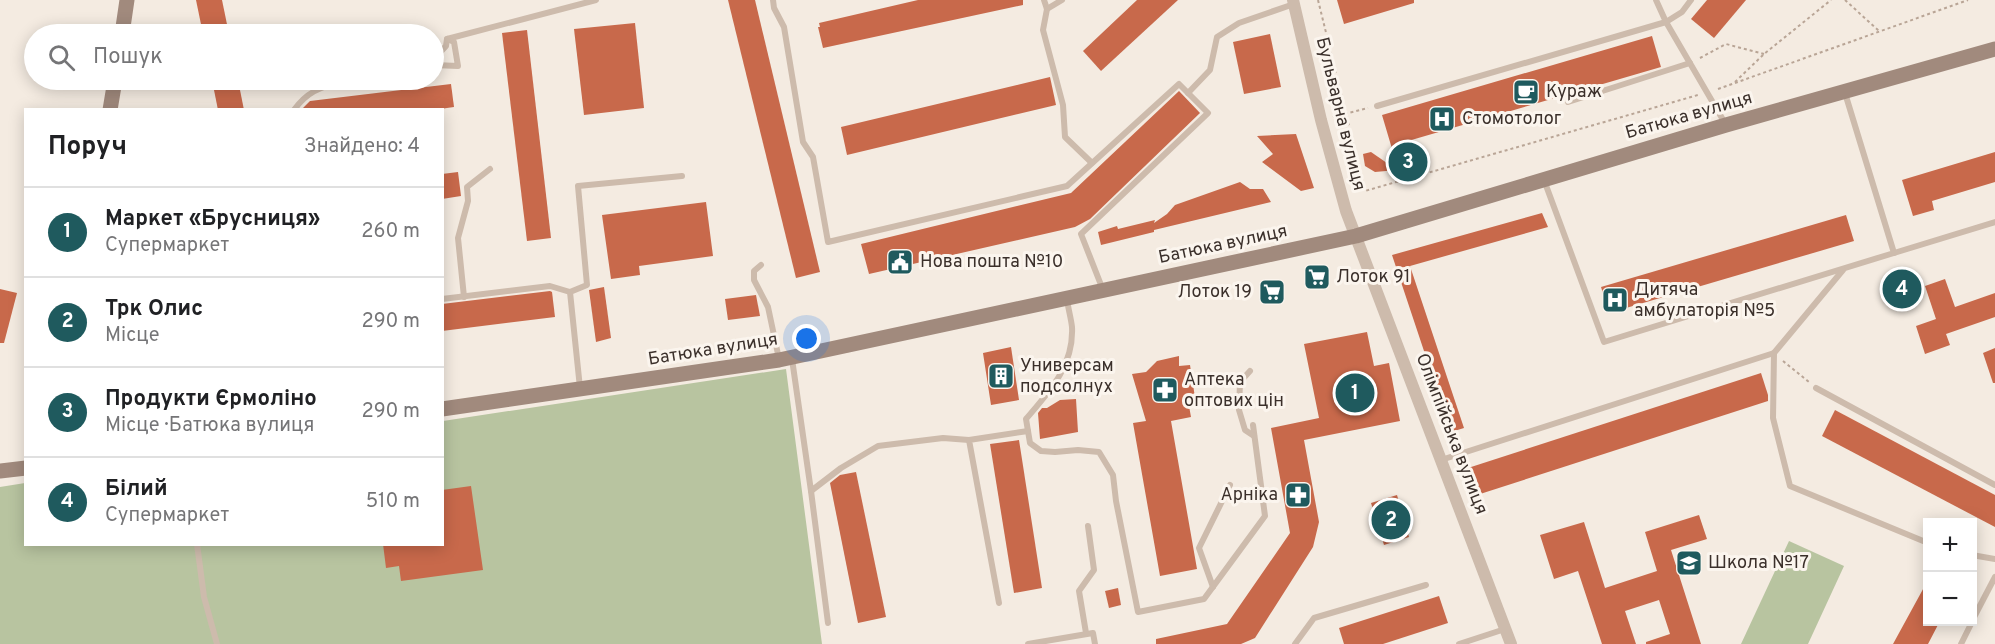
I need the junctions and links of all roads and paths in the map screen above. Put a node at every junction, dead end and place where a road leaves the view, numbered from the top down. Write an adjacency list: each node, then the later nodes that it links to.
1 (127, 0): 15 (street)
2 (596, 0): 17 (lane)
3 (773, 0): 36 (lane)
4 (1044, 0): 13 (lane)
5 (1062, 0): 13 (lane)
6 (1318, 0): 33 (path)
7 (1656, 0): 14 (lane)
8 (1691, 0): 14 (lane)
9 (1831, 0): 20 (path)
10 (1845, 0): 16 (path)
11 (1968, 0): 16 (path)
12 (1294, 2): 27 (lane); 34 (street, Бульварна вулиця)
13 (1047, 9): 36 (lane)
14 (1666, 22): 21 (lane); 30 (lane)
15 (123, 24)
16 (1880, 31): 23 (path)
17 (447, 39): 18 (lane); 22 (lane)
18 (444, 48)
19 (1995, 49): 26 (street, Батюка вулиця)
20 (1764, 54): 21 (path); 23 (path)
21 (1690, 63): 28 (lane); 29 (lane)
22 (444, 65)
23 (1734, 83): 28 (path)
24 (113, 90): 31 (street)
25 (315, 90): 32 (lane)
26 (1845, 92): 35 (street, Батюка вулиця); 42 (lane)
27 (1188, 93): 36 (lane); 45 (lane)
28 (1707, 93): 33 (path); 35 (lane)
29 (1568, 102)
30 (1377, 106): 33 (path)
31 (110, 108)
32 (295, 108)
33 (1347, 114): 34 (path)
34 (1321, 120): 41 (street, Бульварна вулиця)
35 (1726, 125): 39 (street, Батюка вулиця)
36 (1092, 163)
37 (490, 169): 47 (lane)
38 (682, 176): 46 (lane)
39 (1544, 180): 41 (street, Батюка вулиця); 44 (lane)
40 (1995, 222): 42 (lane)
41 (1356, 236): 45 (street, Батюка вулиця); 60 (street, Олімпійська вулиця)
42 (1894, 253): 44 (lane)
43 (761, 266): 51 (lane)
44 (1844, 269): 50 (lane)
45 (1103, 290): 48 (street, Батюка вулиця)
46 (570, 292): 47 (lane); 54 (lane)
47 (464, 297): 49 (lane)
48 (1067, 298): 51 (street, Батюка вулиця); 57 (lane)
49 (444, 299)
50 (1774, 353): 53 (path); 60 (lane); 67 (lane)
51 (785, 358): 54 (street, Батюка вулиця); 65 (lane)
52 (1250, 371): 58 (lane)
53 (1816, 388): 63 (lane)
54 (580, 389): 55 (street, Батюка вулиця)
55 (444, 409)
56 (1253, 425): 58 (lane)
57 (1028, 431): 59 (lane); 73 (lane)
58 (1254, 436): 73 (lane)
59 (969, 440): 65 (lane); 74 (lane)
60 (1441, 460): 78 (street, Олімпійська вулиця)
61 (24, 468): 62 (street)
62 (0, 471)
63 (1995, 484)
64 (1230, 485): 73 (lane)
65 (811, 491): 76 (lane)
66 (1088, 526): 79 (lane)
67 (1923, 541)
68 (197, 546): 80 (lane)
69 (1977, 556): 70 (lane)
70 (1995, 559)
71 (1995, 577): 75 (lane)
72 (1426, 585): 83 (lane)
73 (1213, 587)
74 (999, 603)
75 (1977, 611)
76 (828, 622)
77 (1970, 626): 86 (lane)
78 (1505, 629): 84 (lane); 85 (street, Олімпійська вулиця)
79 (1086, 633): 81 (lane); 82 (lane)
80 (217, 644)
81 (1028, 644)
82 (1095, 644)
83 (1295, 644)
84 (1459, 644)
85 (1511, 644)
86 (1961, 644)

